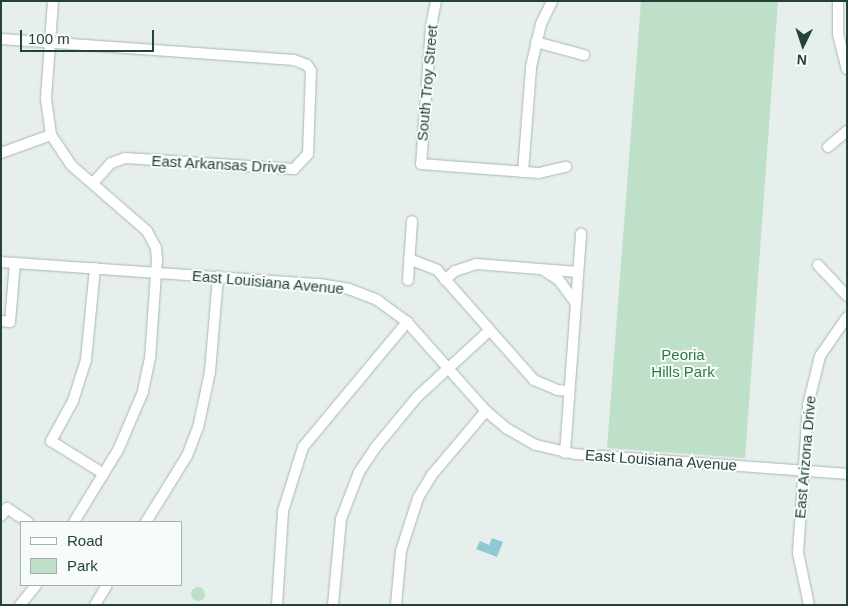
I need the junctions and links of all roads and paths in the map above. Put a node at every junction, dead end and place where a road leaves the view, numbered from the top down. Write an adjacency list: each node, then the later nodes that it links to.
1 (53, 1): 6 (street)
2 (436, 1): 15 (street, South Troy Street)
3 (552, 1): 7 (street)
4 (838, 1): 9 (street)
5 (1, 38): 6 (street)
6 (50, 42): 11 (street); 16 (street, East Arkansas Drive)
7 (536, 42): 8 (street); 15 (street)
8 (584, 55)
9 (847, 69)
10 (847, 131): 12 (street)
11 (51, 135): 13 (street); 16 (street)
12 (828, 147)
13 (1, 153)
14 (566, 167): 15 (street)
15 (523, 172)
16 (93, 184): 25 (street)
17 (412, 221): 19 (street)
18 (581, 234): 26 (street)
19 (409, 259): 28 (street); 29 (street)
20 (1, 262): 21 (street, East Louisiana Avenue)
21 (15, 263): 23 (street, East Louisiana Avenue); 33 (street)
22 (818, 265): 30 (street)
23 (95, 268): 25 (street, East Louisiana Avenue); 41 (street)
24 (542, 269): 26 (street); 29 (street); 31 (street)
25 (156, 272): 27 (street, East Louisiana Avenue); 41 (street)
26 (578, 272): 31 (street)
27 (218, 276): 34 (street, East Louisiana Avenue); 46 (street)
28 (408, 280)
29 (445, 280): 35 (street)
30 (847, 296)
31 (576, 303): 37 (street)
32 (847, 316): 40 (street, East Arizona Drive)
33 (1, 321)
34 (407, 322): 36 (street, East Louisiana Avenue); 51 (street)
35 (489, 331): 36 (street); 37 (street)
36 (448, 367): 38 (street, East Louisiana Avenue); 52 (street)
37 (569, 391): 39 (street)
38 (486, 411): 39 (street, East Louisiana Avenue); 53 (street)
39 (565, 453): 40 (street, East Louisiana Avenue)
40 (803, 470): 42 (street, East Louisiana Avenue); 54 (street, East Arizona Drive)
41 (104, 474): 45 (street)
42 (847, 474)
43 (3, 509): 44 (street)
44 (26, 521)
45 (75, 521)
46 (147, 521)
47 (35, 586): 49 (street)
48 (106, 586): 50 (street)
49 (20, 605)
50 (95, 605)
51 (278, 605)
52 (333, 605)
53 (396, 605)
54 (809, 605)

